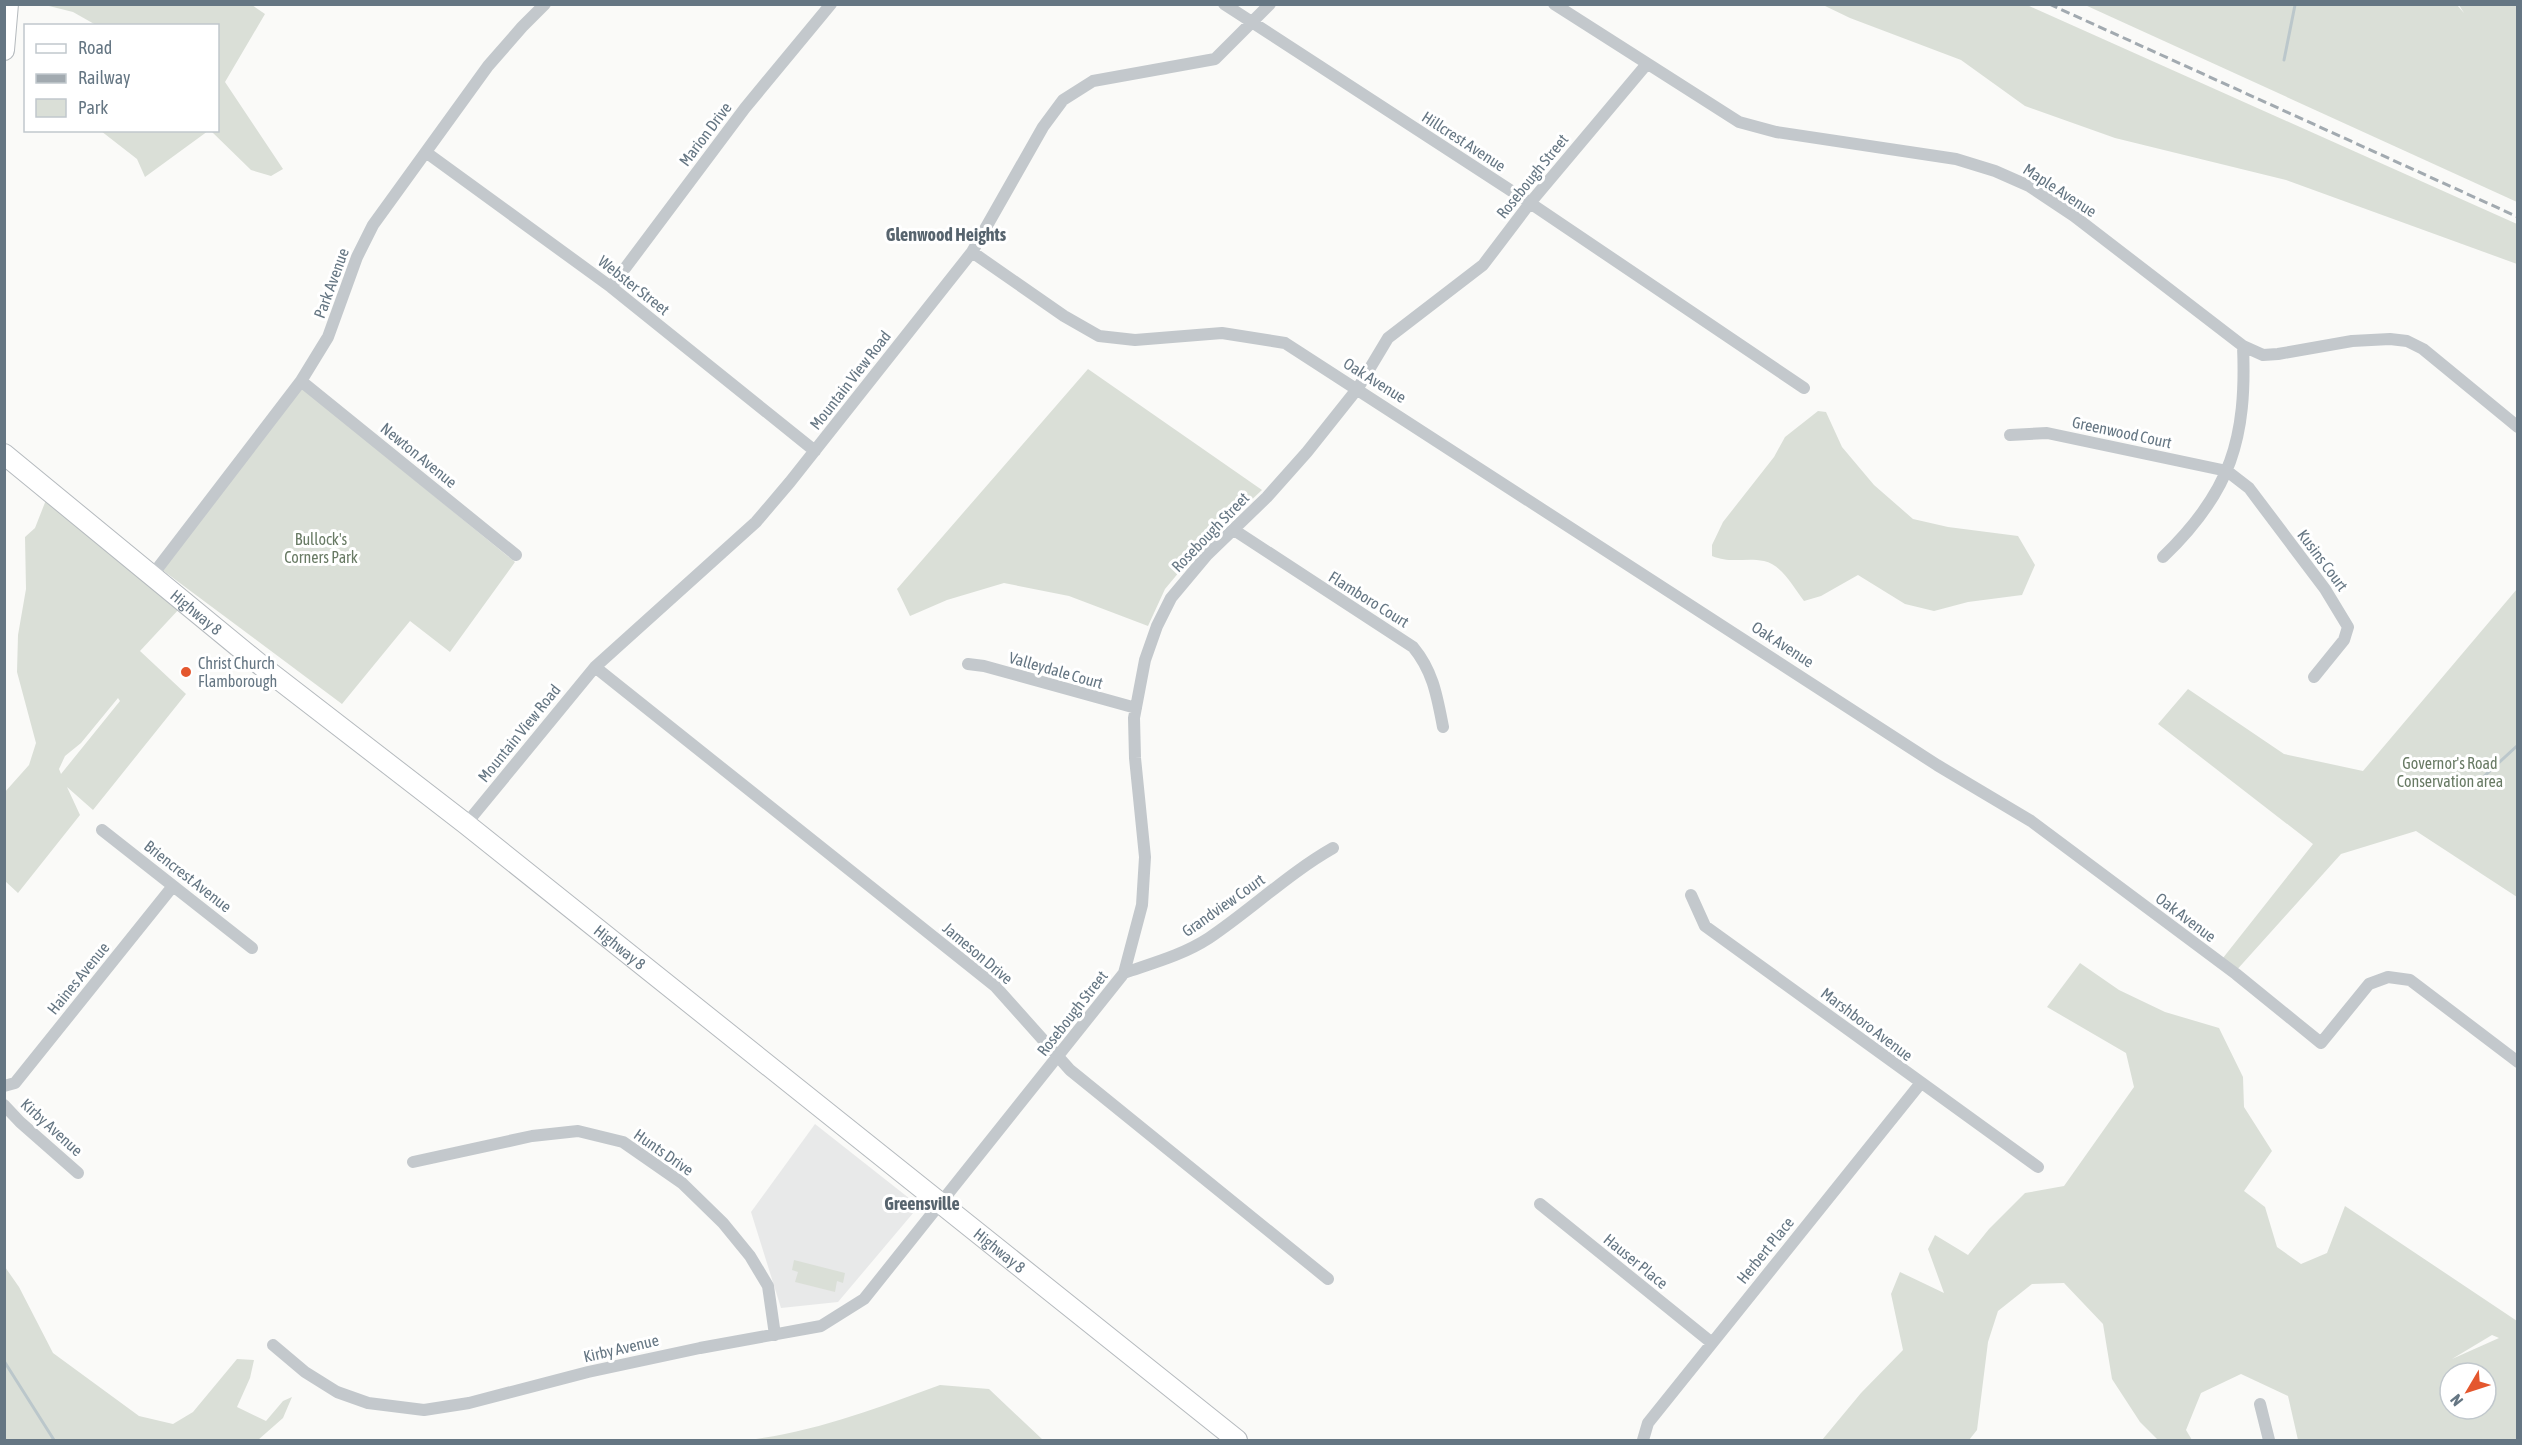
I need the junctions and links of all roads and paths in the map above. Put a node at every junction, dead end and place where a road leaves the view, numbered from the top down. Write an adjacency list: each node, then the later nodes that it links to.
1 (8, 4): 8 (main road)
2 (546, 4): 10 (street, Park Avenue)
3 (831, 4): 13 (street, Marion Drive)
4 (1224, 4): 7 (street, Hillcrest Avenue)
5 (1270, 4): 7 (street, Mountain View Road)
6 (1554, 4): 9 (street, Maple Avenue)
7 (1252, 24): 11 (street, Hillcrest Avenue); 12 (street, Mountain View Road)
8 (4, 50)
9 (1646, 65): 11 (street, Rosebough Street); 14 (street, Maple Avenue)
10 (427, 153): 13 (street, Webster Street); 15 (street, Park Avenue)
11 (1530, 203): 16 (street, Rosebough Street); 17 (street, Hillcrest Avenue)
12 (972, 252): 16 (street, Oak Avenue); 20 (street, Mountain View Road)
13 (611, 287): 20 (street, Webster Street)
14 (2243, 346): 18 (street, Maple Avenue); 22 (street)
15 (301, 381): 24 (street, Newton Avenue); 26 (street, Park Avenue)
16 (1358, 388): 23 (street, Rosebough Street); 40 (street, Oak Avenue)
17 (1804, 388)
18 (2517, 427)
19 (2010, 435): 22 (street, Greenwood Court)
20 (815, 451): 28 (street, Mountain View Road)
21 (4, 454): 26 (main road, Highway 8)
22 (2227, 471): 25 (street); 29 (street, Kusins Court)
23 (1234, 530): 30 (street, Rosebough Street); 31 (street, Flamboro Court)
24 (516, 555)
25 (2163, 557)
26 (151, 577): 32 (main road, Highway 8)
27 (968, 664): 30 (street, Valleydale Court)
28 (595, 667): 32 (street, Mountain View Road); 39 (street, Jameson Drive)
29 (2314, 677)
30 (1136, 708): 38 (street, Rosebough Street)
31 (1443, 727)
32 (465, 824): 47 (main road, Highway 8)
33 (102, 830): 35 (street, Briencrest Avenue)
34 (1333, 848): 38 (street, Grandview Court)
35 (173, 886): 37 (street, Briencrest Avenue); 42 (street, Haines Avenue)
36 (1690, 895): 41 (street, Marshboro Avenue)
37 (252, 948)
38 (1124, 973): 39 (street, Rosebough Street)
39 (1060, 1056): 47 (street, Rosebough Street); 49 (street, Jameson Drive)
40 (2517, 1062)
41 (1920, 1084): 45 (street, Marshboro Avenue); 51 (street, Herbert Place)
42 (4, 1086)
43 (4, 1105): 46 (street, Kirby Avenue)
44 (413, 1162): 50 (street, Hunts Drive)
45 (2038, 1167)
46 (78, 1173)
47 (941, 1203): 50 (street, Kirby Avenue); 54 (main road, Highway 8)
48 (1540, 1204): 51 (street, Hauser Place)
49 (1328, 1279)
50 (775, 1335): 52 (street, Kirby Avenue)
51 (1712, 1343): 55 (street, Herbert Place)
52 (273, 1345)
53 (2260, 1404): 56 (street)
54 (1237, 1440)
55 (1643, 1440)
56 (2269, 1440)

